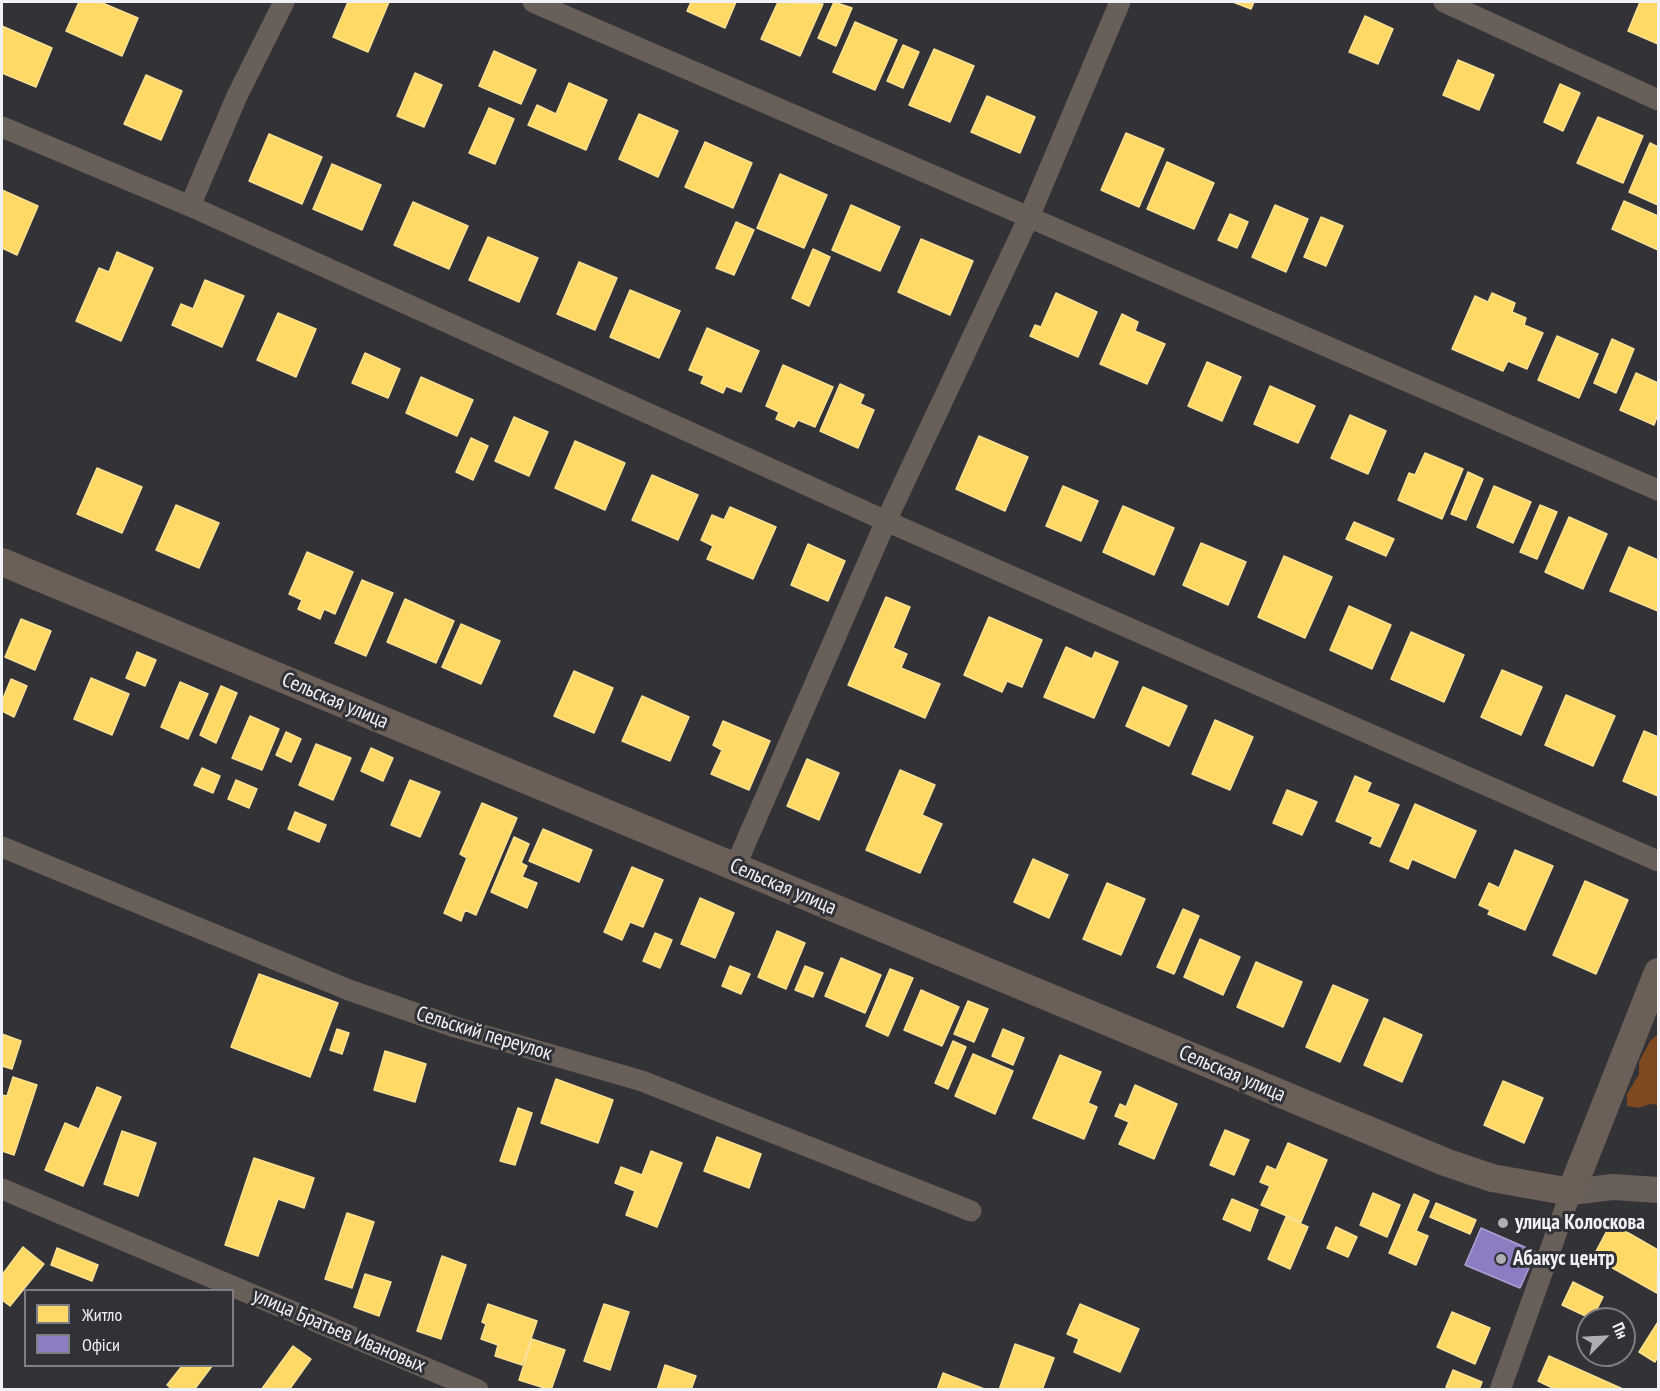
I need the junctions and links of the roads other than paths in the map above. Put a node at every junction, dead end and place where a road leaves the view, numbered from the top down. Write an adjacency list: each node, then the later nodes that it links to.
1 (284, 2): 7 (street)
2 (533, 2): 8 (street)
3 (1120, 2): 8 (street)
4 (1444, 2): 5 (street)
5 (1659, 100)
6 (2, 127): 7 (street)
7 (189, 206): 10 (street)
8 (1029, 217): 9 (street); 10 (street)
9 (1659, 490)
10 (886, 520): 13 (street); 14 (street)
11 (2, 562): 14 (main road, Сельская улица)
12 (2, 847): 19 (street, Сельский переулок)
13 (1659, 861)
14 (735, 867): 18 (main road, Сельская улица)
15 (1659, 972): 18 (main road)
16 (2, 1189): 20 (street, улица Братьев Ивановых)
17 (1659, 1190): 18 (street)
18 (1571, 1192): 24 (street)
19 (971, 1210)
20 (230, 1289)
21 (234, 1291): 22 (street, улица Братьев Ивановых)
22 (447, 1384): 23 (street, улица Братьев Ивановых)
23 (478, 1389)
24 (1500, 1389)

